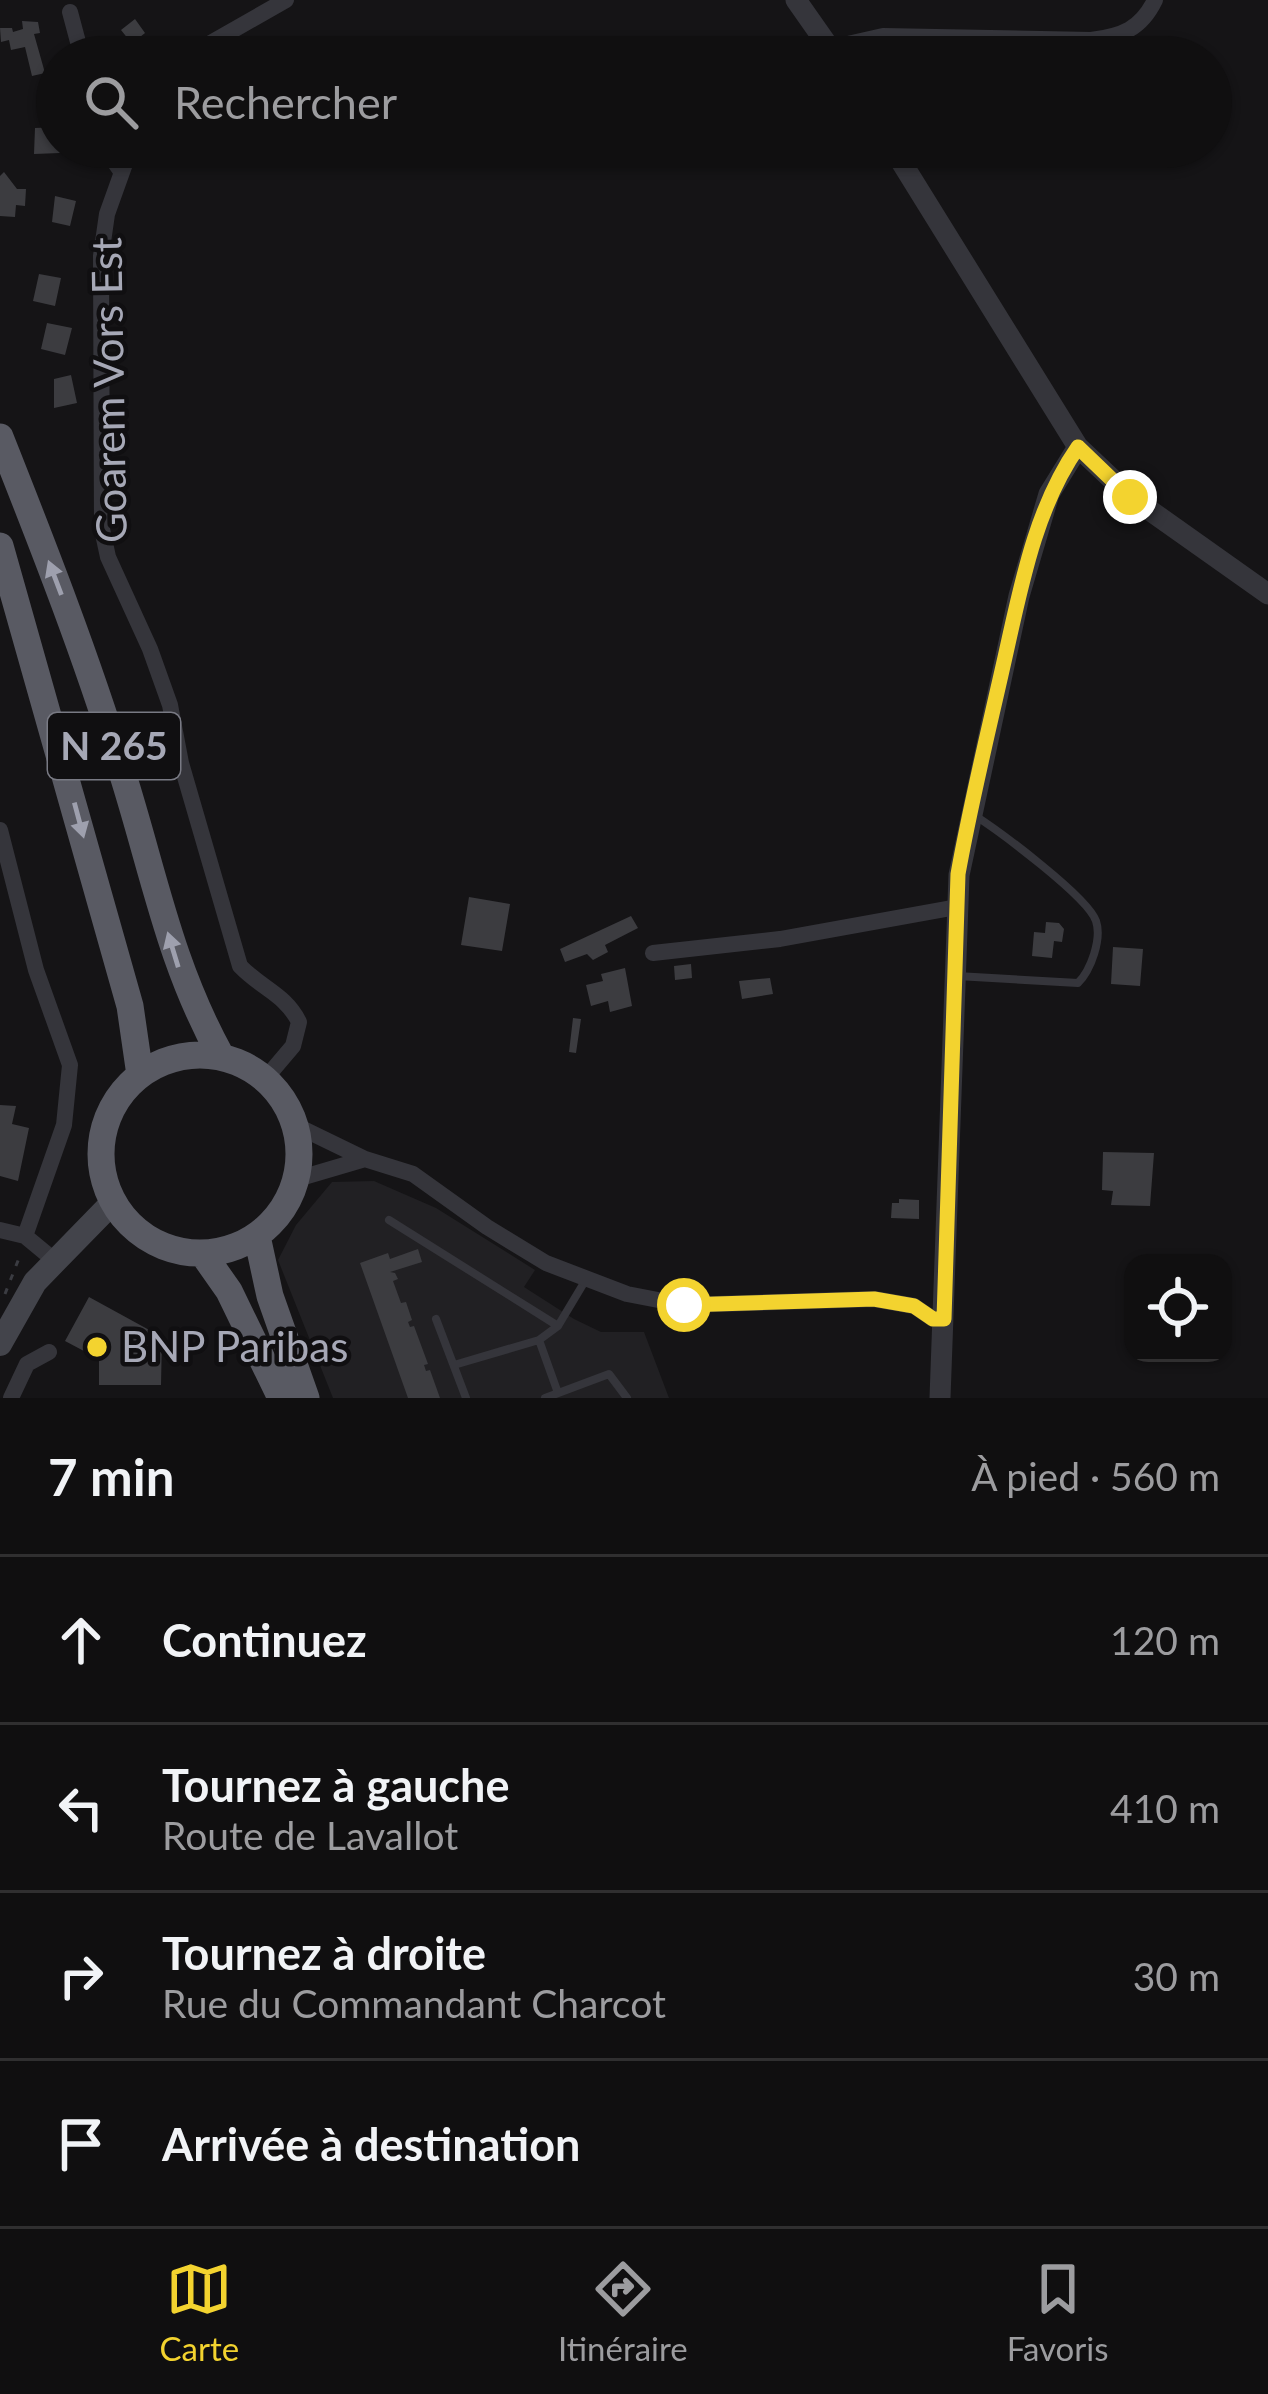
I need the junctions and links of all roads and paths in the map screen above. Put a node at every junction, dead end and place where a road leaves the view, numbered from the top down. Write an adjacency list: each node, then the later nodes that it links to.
1 (286, 0): 6 (street)
2 (796, 0): 7 (street)
3 (1155, 0): 8 (street)
4 (70, 12): 5 (street)
5 (76, 36)
6 (222, 36)
7 (822, 36)
8 (1118, 36)
9 (905, 168): 12 (street)
10 (120, 170): 22 (street, Goarem Vors Est)
11 (0, 437): 20 (highway, N 265, one-way to 11)
12 (1078, 447): 14 (street); 15 (street)
13 (0, 546): 21 (highway, N 265, one-way to 21)
14 (1268, 594)
15 (970, 812): 17 (street); 19 (lane)
16 (0, 830): 29 (street)
17 (957, 907): 18 (street); 19 (street)
18 (652, 953)
19 (955, 975): 36 (street)
20 (221, 1056): 21 (highway); 22 (highway)
21 (140, 1075): 26 (highway)
22 (265, 1079): 23 (highway)
23 (295, 1126): 24 (street); 25 (highway)
24 (365, 1159): 25 (street); 33 (street)
25 (297, 1179): 30 (highway)
26 (113, 1202): 31 (highway); 32 (main road)
27 (389, 1220): 37 (lane)
28 (0, 1230): 29 (street)
29 (25, 1236): 32 (street); 34 (path)
30 (257, 1236): 31 (highway); 45 (highway)
31 (203, 1254): 44 (highway)
32 (54, 1260): 39 (main road)
33 (585, 1280): 36 (street); 37 (lane)
34 (0, 1307)
35 (436, 1319): 41 (lane)
36 (944, 1319): 49 (street)
37 (558, 1326): 38 (lane)
38 (539, 1340): 41 (lane); 42 (lane)
39 (0, 1344)
40 (49, 1352): 43 (street)
41 (454, 1365): 46 (lane)
42 (558, 1393): 47 (lane); 48 (lane)
43 (11, 1398)
44 (281, 1398)
45 (306, 1398)
46 (466, 1398)
47 (544, 1398)
48 (627, 1398)
49 (940, 1398)

